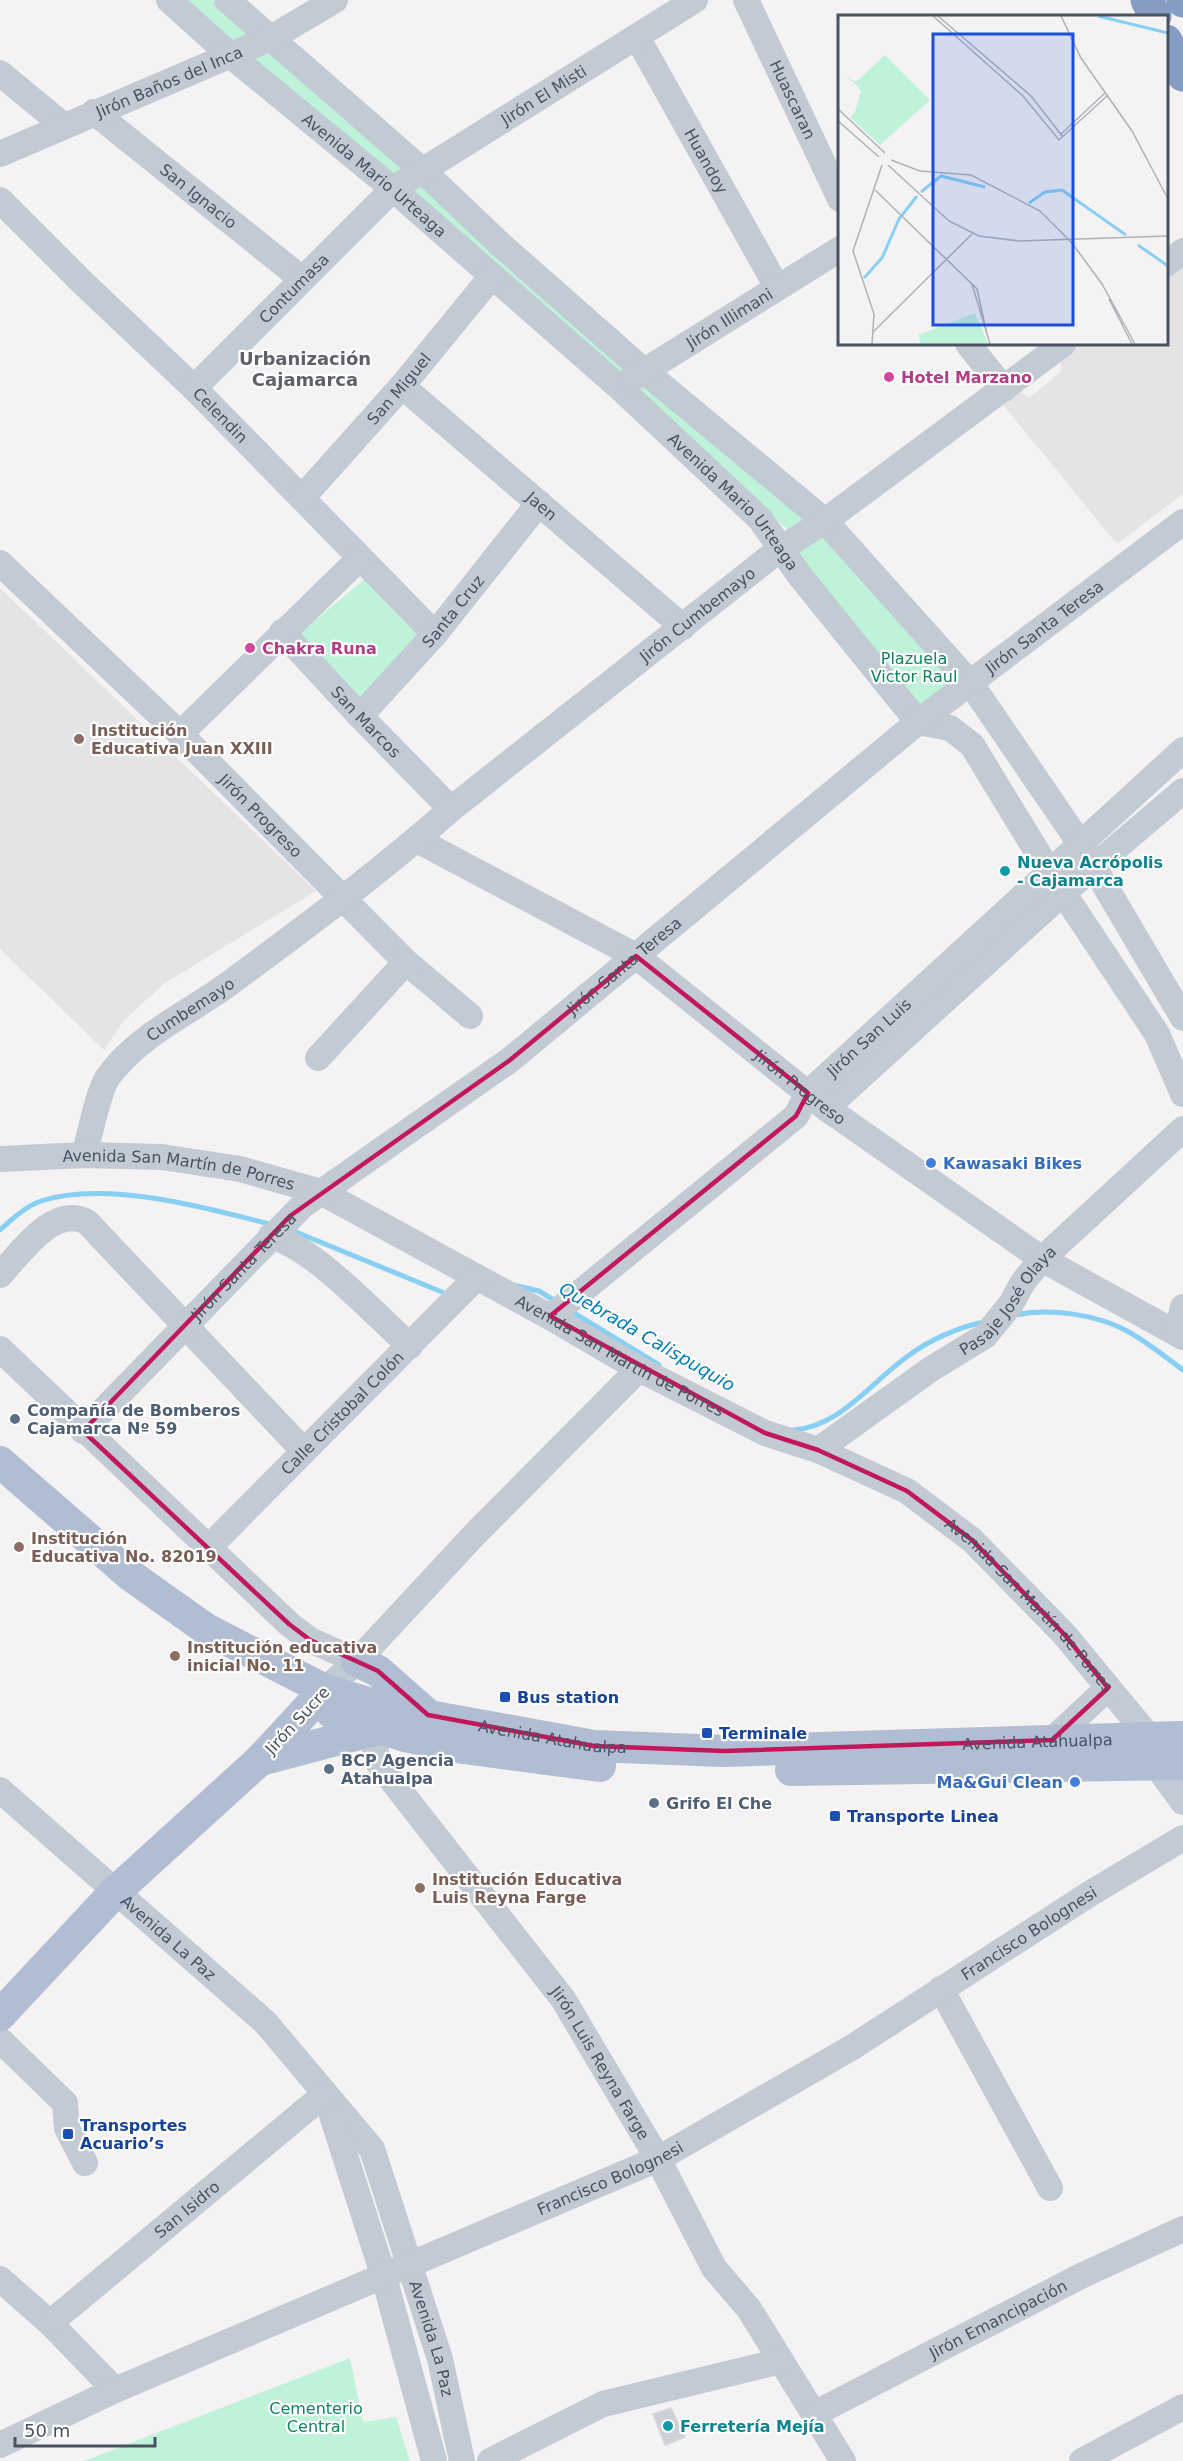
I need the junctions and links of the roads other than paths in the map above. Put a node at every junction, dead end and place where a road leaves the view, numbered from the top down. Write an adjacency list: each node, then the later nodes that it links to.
1 (169, 0): 10 (street, Avenida Mario Urteaga)
2 (227, 0): 9 (street, Avenida Mario Urteaga)
3 (335, 0): 9 (street, Jirón Baños del Inca)
4 (695, 0): 8 (street, Jirón El Misti)
5 (746, 0): 17 (street, Huascaran)
6 (1148, 0): 7 (highway)
7 (1155, 15)
8 (637, 37): 15 (street, Jirón El Misti); 24 (street, Huandoy)
9 (271, 38): 10 (street, Jirón Baños del Inca); 15 (street, Avenida Mario Urteaga)
10 (230, 55): 12 (street, Jirón Baños del Inca); 16 (street, Avenida Mario Urteaga)
11 (0, 73): 13 (street)
12 (94, 112): 13 (street, Jirón Baños del Inca); 23 (street, San Ignacio)
13 (64, 126): 14 (street, Jirón Baños del Inca)
14 (0, 154)
15 (422, 170): 16 (street, Jirón El Misti); 27 (street, Avenida Mario Urteaga)
16 (393, 189): 22 (street, Avenida Mario Urteaga); 23 (street, Contumasa)
17 (838, 196)
18 (0, 200): 30 (street, Celendin)
19 (838, 250): 24 (street, Jirón Illimani)
20 (1183, 251): 21 (street)
21 (1168, 263)
22 (492, 276): 28 (street, San Miguel); 29 (street, Avenida Mario Urteaga)
23 (302, 279): 30 (street, Contumasa)
24 (777, 287): 27 (street, Jirón Illimani)
25 (969, 345): 31 (street)
26 (1062, 345): 31 (street, Jirón Cumbemayo)
27 (643, 370): 29 (street, Jirón Illimani); 34 (street, Avenida Mario Urteaga)
28 (402, 386): 32 (street, San Miguel); 33 (street, Jaen)
29 (620, 387): 36 (street, Avenida Mario Urteaga)
30 (194, 388): 32 (street, Celendin)
31 (1004, 389): 34 (street, Jirón Cumbemayo)
32 (302, 498): 37 (street, Celendin)
33 (540, 503): 39 (street, Jaen); 41 (street, Santa Cruz)
34 (825, 521): 36 (street, Jirón Cumbemayo); 42 (street, Avenida Mario Urteaga)
35 (1183, 522): 42 (street, Jirón Santa Teresa)
36 (780, 549): 39 (street, Jirón Cumbemayo); 44 (street, Avenida Mario Urteaga)
37 (359, 559): 40 (street); 41 (street, Celendin)
38 (0, 563): 45 (street, Jirón Progreso)
39 (683, 627): 48 (street, Jirón Cumbemayo)
40 (282, 632): 43 (street, San Marcos); 45 (street)
41 (435, 634): 43 (street, Santa Cruz)
42 (971, 684): 44 (street, Jirón Santa Teresa); 50 (street, Avenida Mario Urteaga)
43 (360, 716): 48 (street, San Marcos)
44 (918, 722): 52 (street); 54 (street, Jirón Santa Teresa)
45 (180, 734): 53 (street, Jirón Progreso)
46 (1183, 750): 50 (street, Jirón San Luis)
47 (1183, 791): 51 (street, Jirón San Luis)
48 (451, 809): 49 (street, Jirón Cumbemayo)
49 (417, 840): 53 (street, Jirón Cumbemayo); 54 (street, Jirón Progreso)
50 (1081, 845): 51 (street, Avenida Mario Urteaga); 52 (street, Jirón San Luis)
51 (1095, 868): 52 (street, Jirón San Luis); 57 (street, Avenida Mario Urteaga)
52 (1057, 883): 59 (street); 60 (street, Jirón San Luis)
53 (342, 897): 55 (street, Jirón Progreso); 62 (street, Cumbemayo)
54 (636, 956): 60 (street, Jirón Progreso); 64 (street, Jirón Santa Teresa)
55 (406, 962): 56 (street, Jirón Progreso); 58 (street)
56 (470, 1016)
57 (1183, 1018)
58 (318, 1058)
59 (1183, 1094)
60 (817, 1100): 66 (street, Jirón Progreso); 70 (street, Jirón San Luis)
61 (1183, 1129): 66 (street, Pasaje José Olaya)
62 (84, 1155): 63 (street, Avenida San Martín de Porres); 64 (street, Avenida San Martín de Porres)
63 (0, 1159)
64 (321, 1192): 65 (street, Jirón Santa Teresa); 68 (street, Avenida San Martín de Porres)
65 (271, 1235): 71 (street, Jirón Santa Teresa); 73 (street)
66 (1042, 1258): 72 (street, Jirón Progreso); 77 (street, Pasaje José Olaya)
67 (0, 1275): 71 (street)
68 (476, 1278): 70 (street, Avenida San Martín de Porres); 73 (street, Calle Cristobal Colón)
69 (1183, 1307): 72 (street)
70 (560, 1308): 75 (street, Avenida San Martín de Porres)
71 (186, 1327): 76 (street, Jirón Santa Teresa); 78 (street)
72 (1180, 1335)
73 (410, 1346): 78 (street, Calle Cristobal Colón)
74 (0, 1349): 76 (street)
75 (639, 1369): 77 (street, Avenida San Martín de Porres); 82 (street, Jirón Sucre)
76 (83, 1431): 81 (street)
77 (818, 1450): 83 (street, Avenida San Martín de Porres)
78 (304, 1451): 81 (street, Calle Cristobal Colón)
79 (0, 1462): 84 (main road, Avenida Atahualpa)
80 (0, 1485): 84 (main road, Avenida Atahualpa)
81 (209, 1547): 82 (street)
82 (357, 1660): 84 (street, Jirón Sucre); 85 (main road)
83 (1108, 1688): 87 (street); 88 (street, Avenida San Martín de Porres)
84 (317, 1698): 86 (main road, Avenida Atahualpa); 89 (main road, Jirón Sucre)
85 (428, 1715): 86 (main road, Avenida Atahualpa); 87 (main road, Avenida Atahualpa)
86 (382, 1718): 88 (main road, Avenida Atahualpa); 89 (main road); 98 (street, Jirón Luis Reyna Farge)
87 (1052, 1740): 88 (main road, Avenida Atahualpa)
88 (1171, 1758): 91 (street, Avenida San Martín de Porres)
89 (260, 1760): 93 (main road, Jirón Sucre)
90 (0, 1790): 93 (street, Avenida La Paz)
91 (1183, 1802)
92 (1183, 1838): 94 (street, Francisco Bolognesi)
93 (115, 1892): 95 (main road, Jirón Sucre); 97 (street, Avenida La Paz)
94 (941, 1989): 98 (street, Francisco Bolognesi); 100 (street)
95 (0, 2015)
96 (0, 2040): 99 (street)
97 (325, 2094): 102 (street, Avenida La Paz); 103 (street, Avenida La Paz); 105 (street, San Isidro)
98 (657, 2158): 102 (street, Francisco Bolognesi); 106 (street, Jirón Luis Reyna Farge)
99 (85, 2163)
100 (1050, 2187)
101 (1183, 2229): 109 (street, Jirón Emancipación)
102 (411, 2264): 103 (street, Francisco Bolognesi); 112 (street, Avenida La Paz)
103 (384, 2277): 107 (street, Francisco Bolognesi); 111 (street, Avenida La Paz)
104 (0, 2279): 105 (street)
105 (50, 2323): 107 (street)
106 (781, 2361): 109 (street, Jirón Luis Reyna Farge); 113 (street)
107 (115, 2390): 110 (street, Francisco Bolognesi)
108 (1183, 2408): 115 (street)
109 (814, 2414): 114 (street, Jirón Luis Reyna Farge)
110 (0, 2445)
111 (434, 2461)
112 (462, 2461)
113 (490, 2461)
114 (843, 2461)
115 (1082, 2461)

